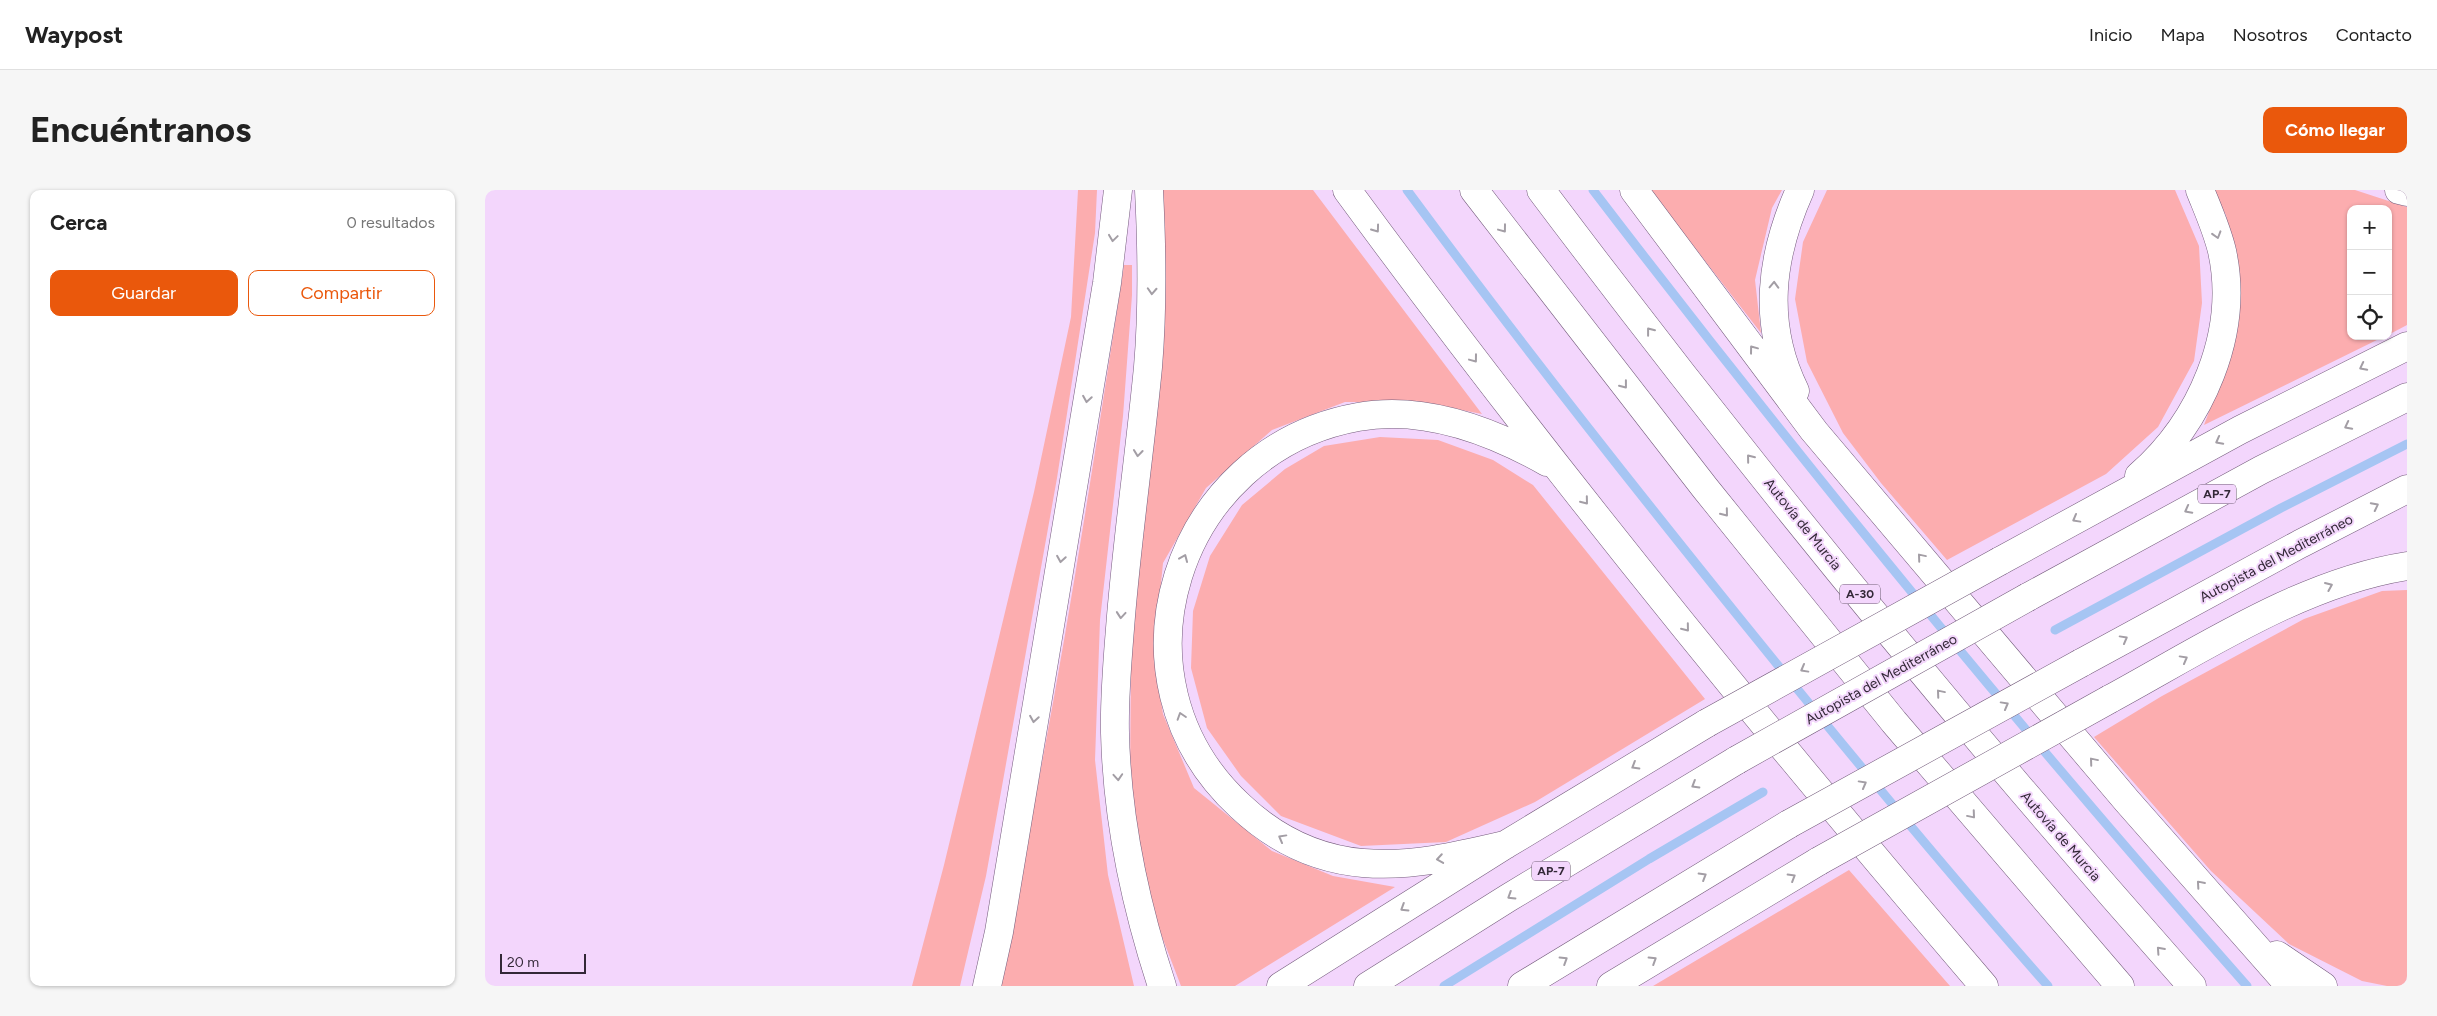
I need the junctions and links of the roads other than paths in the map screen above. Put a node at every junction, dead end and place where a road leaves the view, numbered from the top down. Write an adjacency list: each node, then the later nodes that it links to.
1 (1118, 190): 20 (highway, one-way to 20)
2 (1149, 190): 21 (highway, one-way to 21)
3 (1347, 190): 14 (highway, one-way to 14)
4 (1474, 190): 27 (highway, one-way to 27)
5 (1541, 190): 28 (highway, Autovía de Murcia / A-30, one-way to 5)
6 (1634, 190): 13 (highway, one-way to 6)
7 (1800, 190): 13 (highway, one-way to 7)
8 (2200, 190): 16 (highway, one-way to 16)
9 (2399, 190): 10 (highway)
10 (2407, 192)
11 (2407, 346): 16 (highway, one-way to 16)
12 (2407, 397): 23 (highway, Autopista del Mediterráneo / AP-7, one-way to 23, bridge)
13 (1814, 431): 19 (highway, one-way to 13)
14 (1558, 468): 18 (highway, one-way to 14); 26 (highway, one-way to 26)
15 (2407, 490): 24 (highway, Autopista del Mediterráneo, one-way to 15, bridge)
16 (2111, 499): 18 (highway, one-way to 18, bridge)
17 (2407, 566): 25 (highway, one-way to 17, bridge)
18 (1505, 845): 22 (highway, one-way to 22)
19 (2229, 917): 29 (highway); 30 (highway)
20 (987, 986)
21 (1162, 986)
22 (1281, 986)
23 (1368, 986)
24 (1523, 986)
25 (1611, 986)
26 (1984, 986)
27 (2121, 986)
28 (2193, 986)
29 (2290, 986)
30 (2323, 986)

